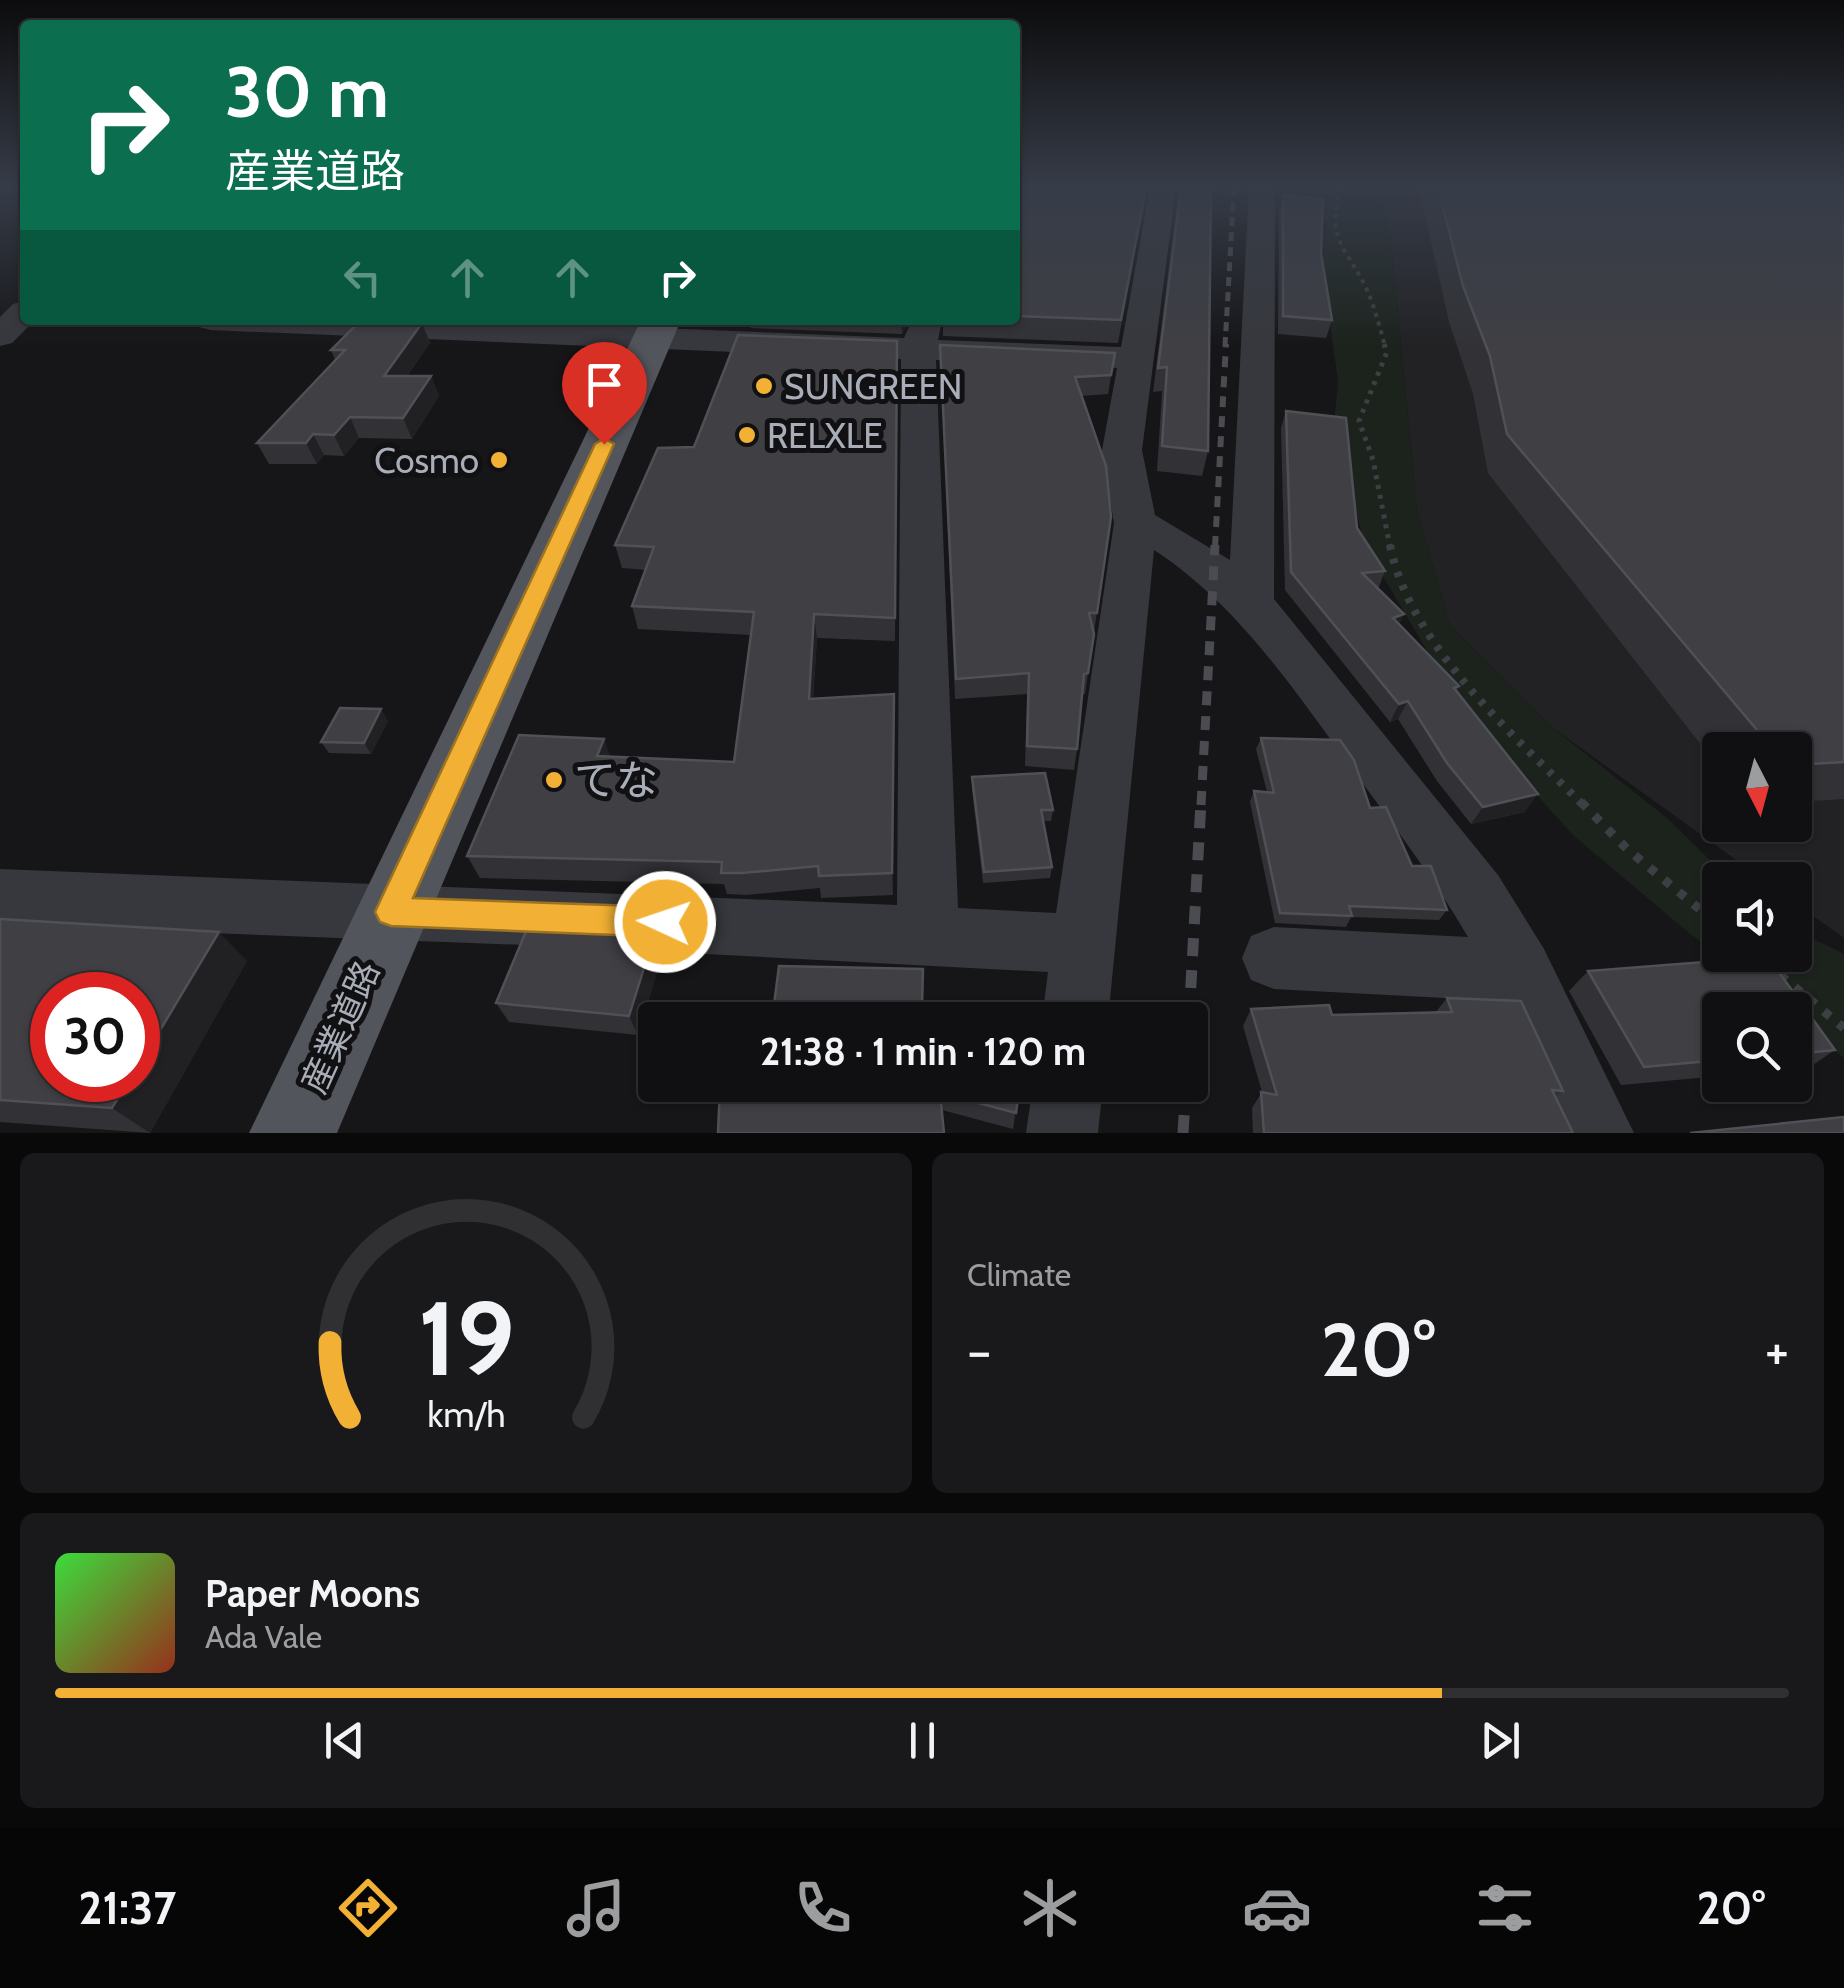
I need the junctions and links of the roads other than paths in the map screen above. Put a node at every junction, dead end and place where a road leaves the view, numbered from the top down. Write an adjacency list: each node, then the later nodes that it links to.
1 (1154, 241): 6 (street)
2 (1260, 241): 8 (street)
3 (435, 325): 4 (street)
4 (657, 330): 5 (street); 10 (main road, 産業道路)
5 (923, 334): 6 (street); 11 (street)
6 (1135, 358): 7 (street)
7 (1136, 523): 8 (street); 12 (street)
8 (1250, 600): 14 (street)
9 (0, 897): 10 (street)
10 (391, 912): 11 (street); 17 (main road, 産業道路)
11 (928, 934): 12 (street)
12 (1083, 944): 15 (street)
13 (1274, 958): 14 (street)
14 (1521, 971): 19 (street)
15 (1077, 1002)
16 (1066, 1102): 18 (street)
17 (292, 1133)
18 (1062, 1133)
19 (1598, 1133)

